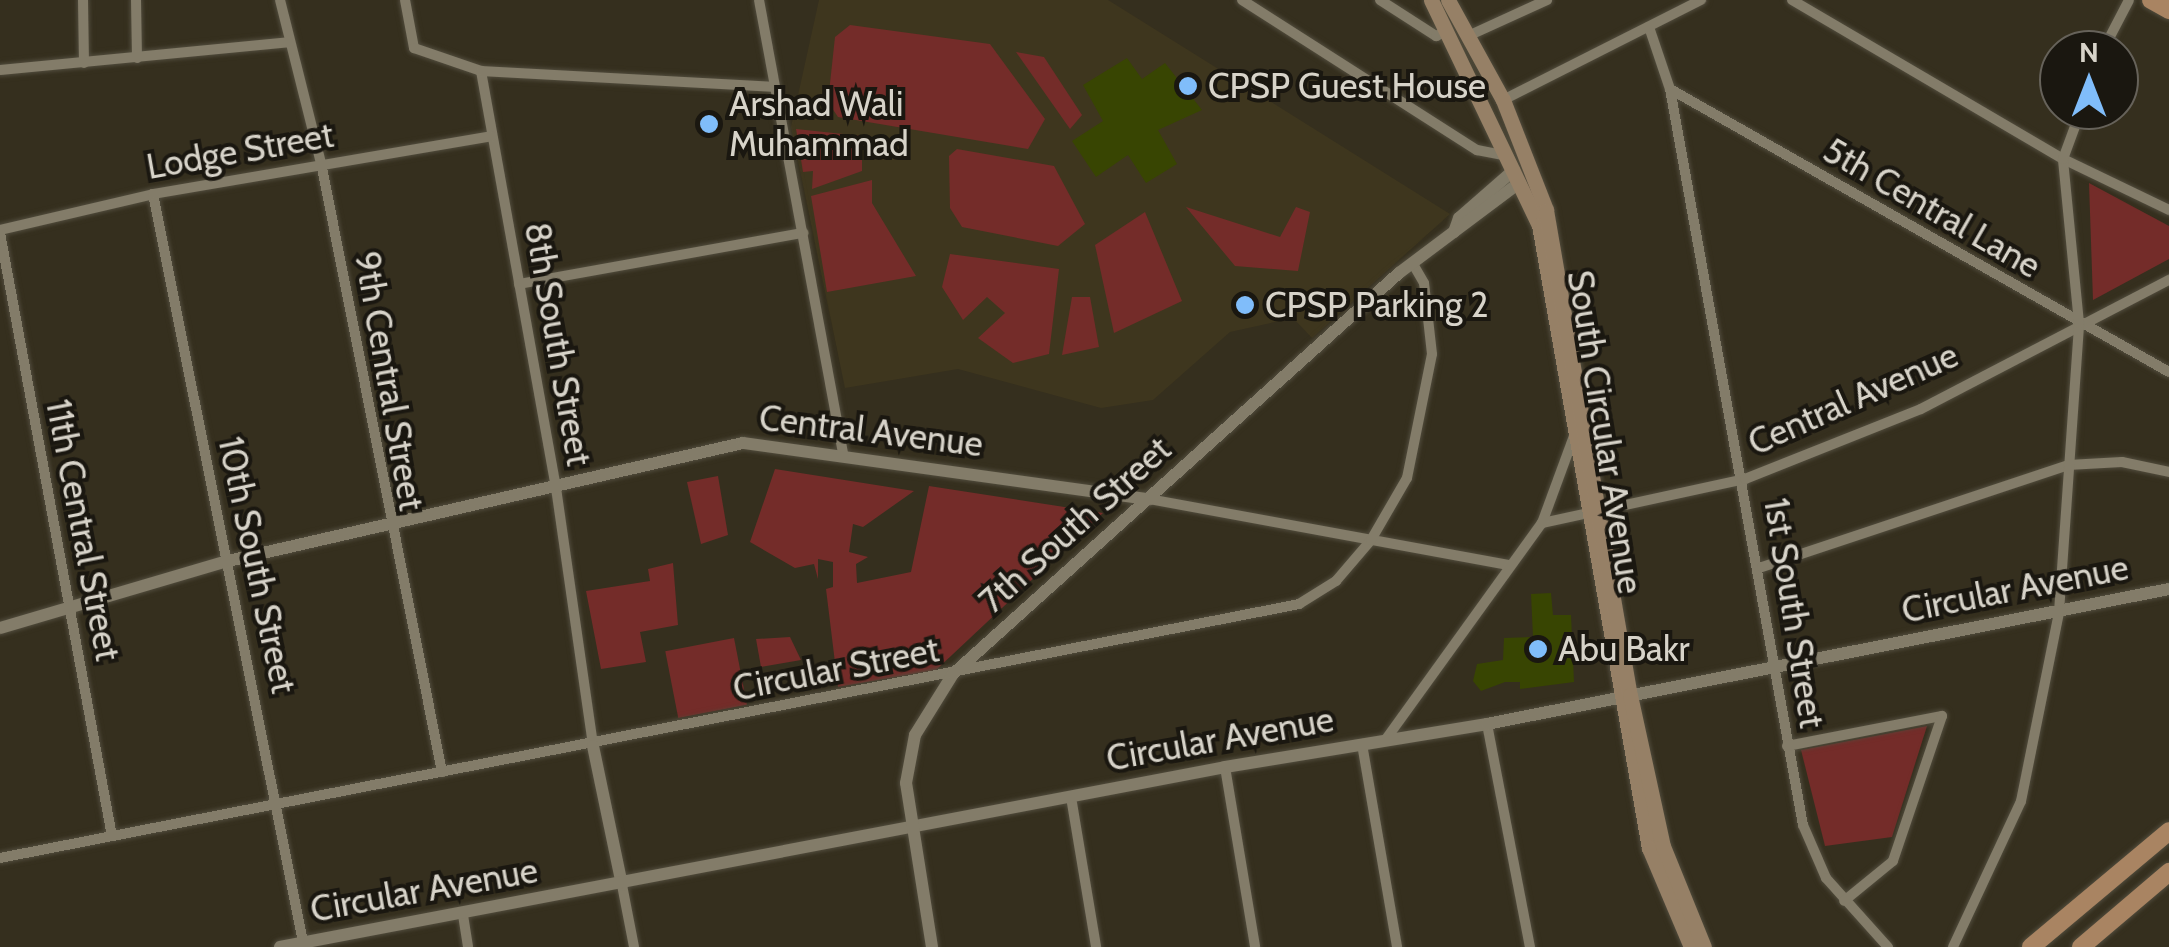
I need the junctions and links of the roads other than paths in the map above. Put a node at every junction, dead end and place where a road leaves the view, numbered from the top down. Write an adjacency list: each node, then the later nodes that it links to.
1 (82, 0): 22 (street)
2 (136, 0): 21 (street)
3 (280, 0): 20 (street, 9th Central Street)
4 (405, 0): 24 (street)
5 (759, 0): 25 (street)
6 (1242, 0): 32 (street)
7 (1380, 0): 18 (street)
8 (1431, 0): 18 (main road, South Circular Avenue)
9 (1448, 0): 19 (main road, South Circular Avenue)
10 (1547, 0): 19 (street)
11 (1701, 0): 16 (street)
12 (1792, 0): 30 (street)
13 (2129, 0): 17 (street)
14 (2151, 0): 15 (main road)
15 (2169, 10)
16 (1649, 28): 26 (street, 1st South Street); 27 (street)
17 (2113, 30)
18 (1447, 31): 32 (main road, South Circular Avenue)
19 (1468, 36): 27 (main road, South Circular Avenue)
20 (289, 42): 21 (street); 31 (street, 9th Central Street)
21 (137, 58): 22 (street)
22 (84, 63): 23 (street)
23 (0, 70)
24 (480, 70): 25 (street); 29 (street, 8th South Street)
25 (772, 87): 36 (street)
26 (1670, 89): 40 (street, 5th Central Lane); 46 (street, 1st South Street)
27 (1503, 100): 49 (main road, South Circular Avenue)
28 (2074, 130): 30 (street)
29 (492, 136): 31 (street, Lodge Street); 39 (street, 8th South Street)
30 (2063, 159): 34 (street); 40 (street)
31 (322, 164): 33 (street, Lodge Street); 50 (street, 9th Central Street)
32 (1514, 169): 37 (street, 7th South Street); 42 (main road, South Circular Avenue)
33 (153, 194): 35 (street, Lodge Street); 53 (street, 10th South Street)
34 (2169, 210)
35 (0, 232): 57 (street, 11th Central Street)
36 (804, 234): 39 (street); 43 (street)
37 (1413, 264): 48 (street, 7th South Street); 52 (street, Circular Street)
38 (2169, 280): 40 (street, Central Avenue)
39 (519, 284): 47 (street, 8th South Street)
40 (2079, 323): 41 (street, 5th Central Lane); 44 (street); 46 (street, Central Avenue)
41 (2169, 372)
42 (1574, 436): 49 (main road, South Circular Avenue); 51 (street)
43 (842, 454): 47 (street, Central Avenue); 48 (street, Central Avenue)
44 (2068, 465): 45 (street); 55 (street); 58 (street)
45 (2169, 472)
46 (1744, 479): 49 (street, Central Avenue); 55 (street, 1st South Street)
47 (556, 488): 50 (street, Central Avenue); 66 (street, 8th South Street)
48 (1148, 499): 52 (street, Central Avenue); 61 (street, 7th South Street)
49 (1592, 512): 51 (street, Central Avenue); 62 (main road, South Circular Avenue)
50 (387, 523): 53 (street, Central Avenue); 69 (street, 9th Central Street)
51 (1542, 523): 54 (street)
52 (1372, 540): 54 (street, Central Avenue); 61 (street, Circular Street)
53 (228, 561): 57 (street, Central Avenue); 71 (street, 10th South Street)
54 (1509, 565): 64 (street)
55 (1762, 567): 60 (street, 1st South Street)
56 (2169, 588): 58 (street, Circular Avenue)
57 (70, 607): 59 (street, Central Avenue); 74 (street, 11th Central Street)
58 (2059, 612): 60 (street, Circular Avenue); 92 (street)
59 (0, 628)
60 (1775, 667): 62 (street, Circular Avenue); 67 (street, 1st South Street)
61 (954, 674): 66 (street, Circular Street); 72 (street, 7th South Street)
62 (1625, 697): 63 (street, Circular Avenue); 89 (main road, South Circular Avenue); 90 (main road, South Circular Avenue)
63 (1487, 724): 64 (street, Circular Avenue); 88 (street)
64 (1386, 739): 65 (street, Circular Avenue)
65 (1362, 744): 68 (street, Circular Avenue); 87 (street)
66 (593, 746): 69 (street, Circular Street); 77 (street)
67 (1787, 746): 78 (street, 1st South Street); 78 (street)
68 (1225, 766): 70 (street, Circular Avenue); 86 (street)
69 (442, 772): 71 (street, Circular Street)
70 (1071, 797): 72 (street, Circular Avenue); 85 (street)
71 (278, 802): 74 (street, Circular Street); 80 (street, 10th South Street)
72 (911, 828): 77 (street, Circular Avenue); 84 (street, 7th South Street)
73 (2169, 831): 93 (main road)
74 (112, 836): 75 (street, Circular Street)
75 (0, 858)
76 (2169, 872): 94 (main road)
77 (622, 885): 79 (street, Circular Avenue); 83 (street)
78 (1844, 901): 91 (street, 1st South Street)
79 (463, 915): 80 (street, Circular Avenue); 82 (street)
80 (304, 944): 81 (street, Circular Avenue)
81 (280, 947)
82 (468, 947)
83 (634, 947)
84 (932, 947)
85 (1096, 947)
86 (1255, 947)
87 (1396, 947)
88 (1530, 947)
89 (1691, 947)
90 (1704, 947)
91 (1888, 947)
92 (1953, 947)
93 (2031, 947)
94 (2081, 947)

